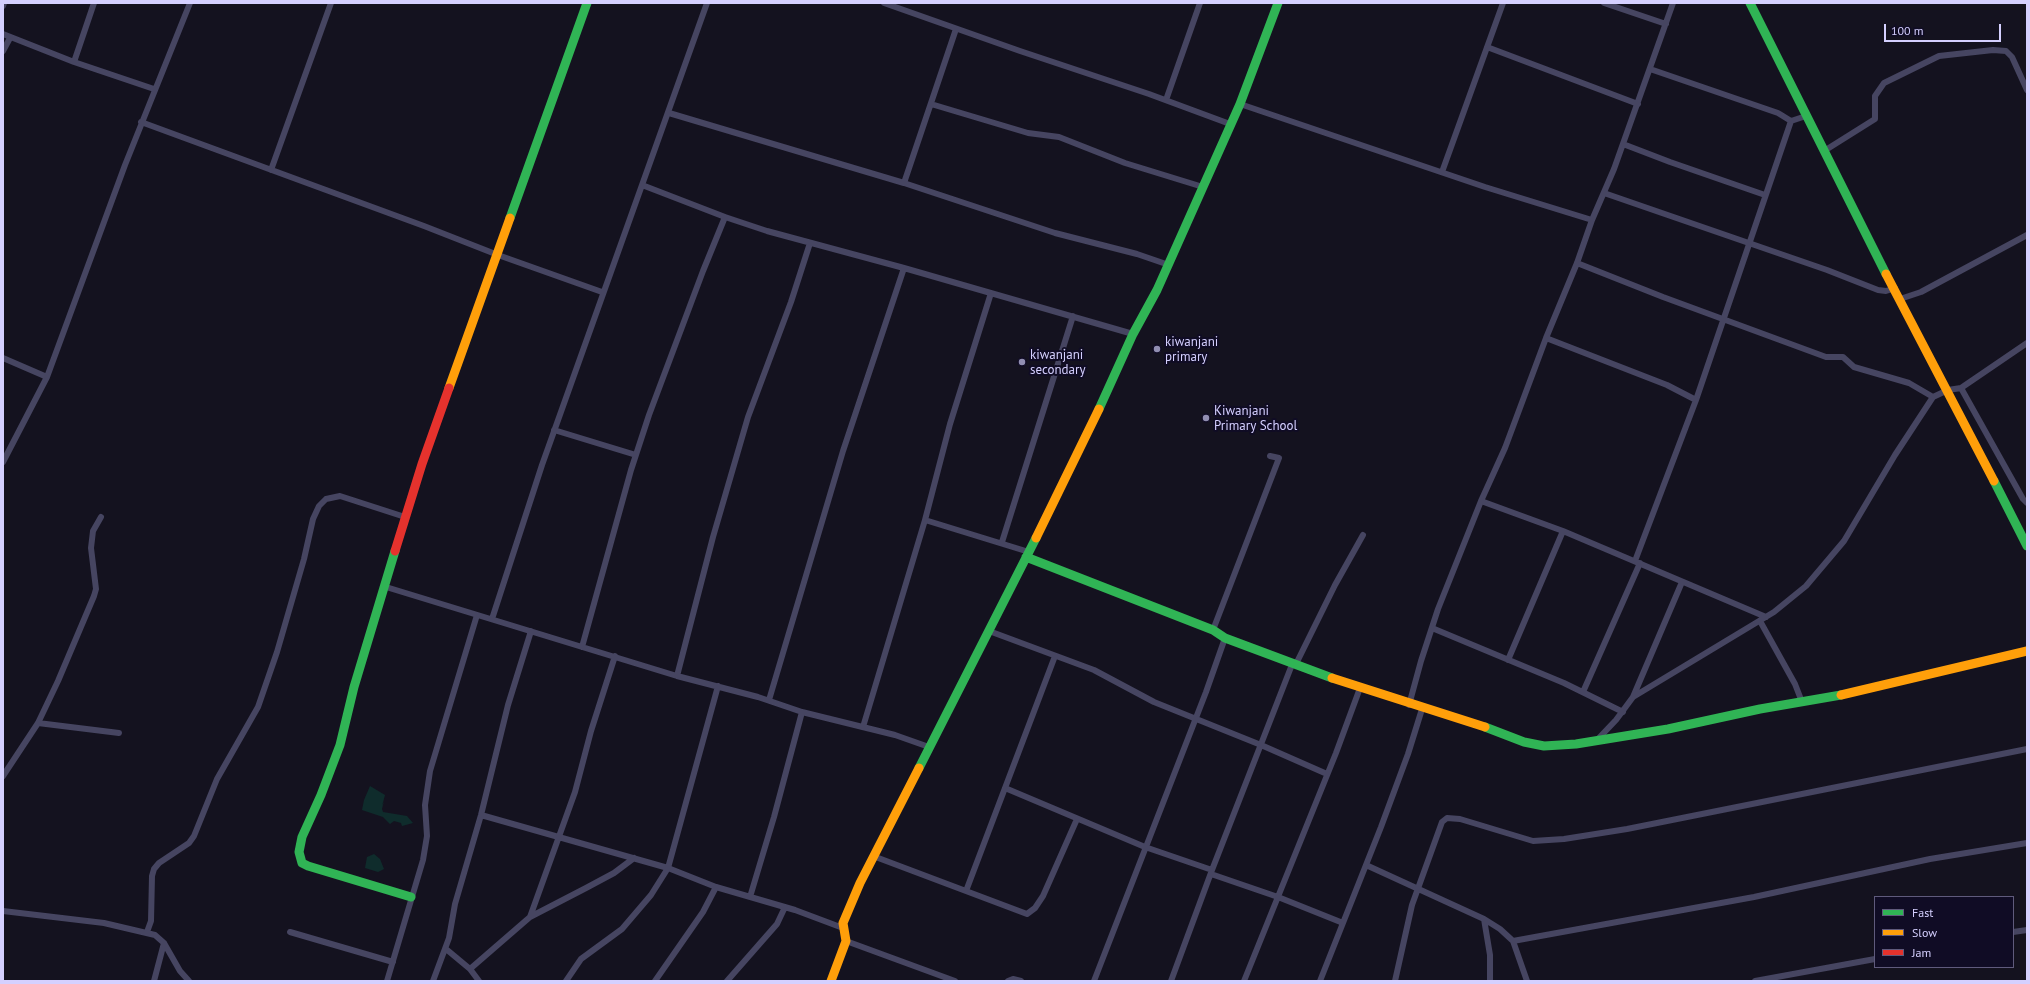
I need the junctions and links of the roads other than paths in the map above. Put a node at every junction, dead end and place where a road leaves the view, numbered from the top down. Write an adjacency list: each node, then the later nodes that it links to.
1 (4, 3): 14 (street)
2 (94, 3): 21 (street)
3 (190, 3): 23 (street)
4 (331, 3): 36 (street)
5 (587, 3): 48 (street)
6 (707, 3): 29 (street)
7 (885, 3): 16 (street)
8 (1200, 3): 25 (street)
9 (1278, 3): 27 (street)
10 (1503, 3): 19 (street)
11 (1604, 3): 15 (street)
12 (1673, 3): 15 (street)
13 (1750, 3): 30 (street)
14 (3, 6)
15 (1666, 24): 22 (street)
16 (956, 29): 25 (street); 26 (street)
17 (3, 34): 18 (street)
18 (10, 38): 20 (street); 21 (street)
19 (1487, 47): 28 (street); 37 (street)
20 (3, 51)
21 (74, 62): 23 (street)
22 (1650, 69): 28 (street); 31 (street)
23 (154, 89): 32 (street)
24 (2027, 90): 35 (street)
25 (1166, 100): 33 (street)
26 (931, 104): 38 (street); 40 (street)
27 (1240, 104): 33 (street); 37 (street)
28 (1638, 104): 34 (street)
29 (669, 113): 38 (street); 39 (street)
30 (1806, 116): 31 (street); 35 (street)
31 (1791, 121): 42 (street)
32 (142, 122): 36 (street); 62 (street)
33 (1230, 124): 40 (street)
34 (1623, 144): 41 (street); 42 (street)
35 (1824, 151): 52 (street)
36 (271, 170): 48 (street)
37 (1442, 172): 44 (street)
38 (904, 183): 50 (street)
39 (642, 185): 43 (street); 53 (street)
40 (1203, 187): 50 (street)
41 (1604, 193): 44 (street); 47 (street)
42 (1766, 195): 47 (street)
43 (725, 217): 46 (street); 68 (street)
44 (1592, 220): 49 (street)
45 (2027, 235): 55 (street)
46 (810, 243): 51 (street); 98 (street)
47 (1748, 244): 52 (street); 57 (street)
48 (498, 255): 53 (street); 74 (street)
49 (1577, 263): 57 (street); 59 (street)
50 (1169, 265): 58 (street)
51 (904, 268): 54 (street); 103 (street)
52 (1895, 288): 55 (street)
53 (602, 292): 67 (street)
54 (991, 293): 56 (street); 75 (street)
55 (1900, 299): 64 (street)
56 (1073, 316): 58 (street); 78 (street)
57 (1722, 318): 65 (street); 66 (street)
58 (1133, 334): 80 (street)
59 (1546, 338): 66 (street); 71 (street)
60 (2027, 343): 63 (street)
61 (3, 358): 62 (street)
62 (47, 377): 70 (street)
63 (1961, 388): 64 (street); 72 (street)
64 (1948, 390): 65 (street); 79 (street)
65 (1933, 397): 86 (street)
66 (1696, 400): 81 (street)
67 (554, 430): 68 (street); 85 (street)
68 (636, 455): 92 (street)
69 (1270, 456): 88 (street)
70 (3, 462)
71 (1481, 502): 76 (street); 87 (street)
72 (2027, 503)
73 (100, 517): 110 (street)
74 (405, 517): 83 (street); 143 (street)
75 (925, 520): 78 (street); 111 (street)
76 (1562, 531): 81 (street); 96 (street)
77 (1363, 535): 97 (street)
78 (1002, 542): 80 (street)
79 (2027, 546)
80 (1027, 554): 88 (street); 90 (street)
81 (1638, 562): 82 (street); 101 (street)
82 (1682, 582): 86 (street); 102 (street)
83 (386, 586): 84 (street); 133 (street)
84 (477, 615): 85 (street); 133 (street)
85 (492, 619): 89 (street)
86 (1763, 619): 102 (street); 104 (street)
87 (1432, 628): 96 (street); 105 (street)
88 (1213, 630): 91 (street)
89 (531, 631): 92 (street); 120 (street)
90 (989, 631): 95 (street); 115 (street)
91 (1225, 638): 97 (street); 109 (street)
92 (582, 647): 94 (street)
93 (2027, 651): 104 (street)
94 (615, 656): 98 (street); 122 (street)
95 (1055, 656): 109 (street); 119 (street)
96 (1508, 660): 101 (street)
97 (1295, 663): 100 (street); 114 (street)
98 (677, 676): 99 (street)
99 (718, 686): 103 (street); 128 (street)
100 (1360, 688): 105 (street); 117 (street)
101 (1583, 692): 108 (street)
102 (1633, 697): 108 (street)
103 (769, 700): 107 (street)
104 (1802, 702): 113 (street)
105 (1409, 705): 106 (street)
106 (1422, 709): 113 (street); 127 (street)
107 (802, 712): 111 (street); 134 (street)
108 (1623, 712): 113 (street)
109 (1196, 719): 114 (street); 124 (street)
110 (38, 722): 112 (street); 118 (street)
111 (863, 727): 115 (street)
112 (119, 733)
113 (1597, 740)
114 (1261, 745): 117 (street); 129 (street)
115 (929, 747): 125 (street)
116 (2027, 748): 131 (street)
117 (1327, 774): 135 (street)
118 (3, 776)
119 (1005, 788): 121 (street); 132 (street)
120 (481, 815): 122 (street); 149 (street)
121 (1077, 818): 124 (street); 132 (street)
122 (558, 838): 126 (street); 138 (street)
123 (2027, 843): 147 (street)
124 (1144, 847): 129 (street); 165 (street)
125 (873, 856): 132 (street); 141 (street)
126 (634, 858): 128 (street); 138 (street)
127 (1366, 865): 131 (street); 140 (street)
128 (668, 868): 130 (street); 158 (street)
129 (1211, 872): 135 (street); 166 (street)
130 (716, 887): 134 (street); 159 (street)
131 (1418, 889): 139 (street); 169 (street)
132 (966, 891)
133 (411, 897): 151 (street)
134 (750, 897): 136 (street)
135 (1278, 897): 140 (street); 167 (street)
136 (784, 907): 141 (street); 160 (street)
137 (3, 911): 143 (street)
138 (530, 917): 152 (street)
139 (1484, 919): 147 (street); 170 (street)
140 (1343, 923): 168 (street)
141 (843, 928): 146 (street)
142 (2027, 930): 145 (street)
143 (147, 932): 148 (street)
144 (290, 932): 151 (street)
145 (2014, 932)
146 (846, 941): 161 (street); 162 (street)
147 (1513, 941): 171 (street)
148 (164, 943): 153 (street); 154 (street)
149 (446, 949): 152 (street); 156 (street)
150 (1874, 959): 172 (street)
151 (393, 962): 155 (street)
152 (470, 969): 157 (street)
153 (154, 981)
154 (188, 981)
155 (387, 981)
156 (433, 981)
157 (479, 981)
158 (566, 981)
159 (655, 981)
160 (727, 981)
161 (831, 981)
162 (955, 981)
163 (1008, 981): 164 (street)
164 (1021, 981)
165 (1094, 981)
166 (1171, 981)
167 (1244, 981)
168 (1320, 981)
169 (1395, 981)
170 (1490, 981)
171 (1527, 981)
172 (1755, 981)

